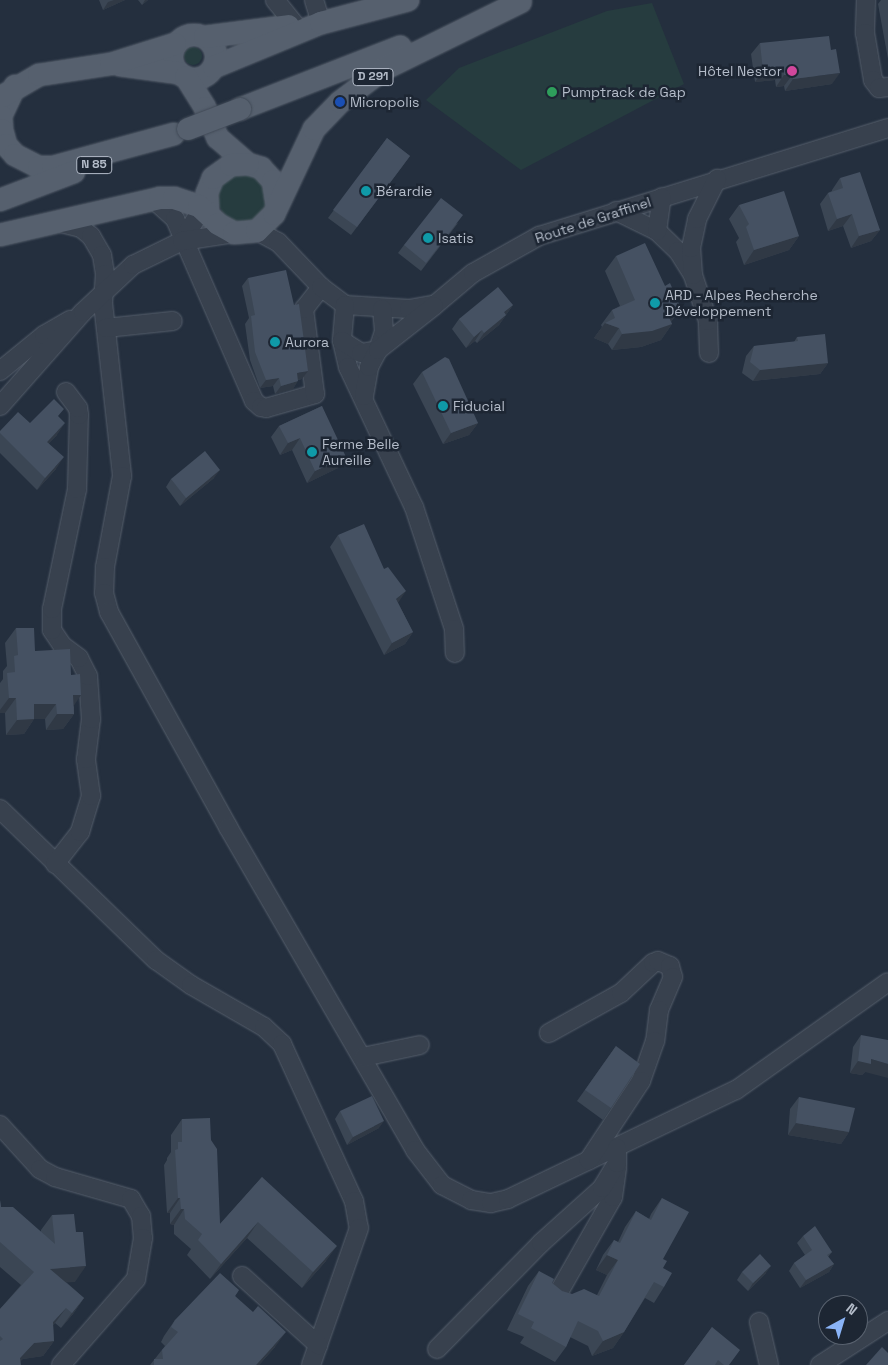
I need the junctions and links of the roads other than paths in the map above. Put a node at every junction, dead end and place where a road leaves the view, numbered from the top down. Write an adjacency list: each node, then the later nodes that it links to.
1 (275, 0): 7 (street)
2 (314, 0): 6 (street)
3 (408, 0): 6 (main road)
4 (866, 0): 13 (street)
5 (522, 1): 17 (main road, N 85, bridge); 27 (main road, D 291)
6 (321, 23): 7 (main road); 11 (main road)
7 (295, 25): 8 (main road)
8 (205, 37): 9 (main road); 11 (main road)
9 (175, 44): 10 (main road); 12 (main road)
10 (112, 64): 12 (main road); 14 (main road)
11 (211, 70): 12 (main road); 15 (main road)
12 (182, 75): 15 (main road)
13 (888, 87)
14 (7, 92): 17 (main road)
15 (205, 108): 18 (main road)
16 (888, 128): 21 (street, Route de Graffinel)
17 (181, 132): 25 (main road, N 85)
18 (218, 138): 19 (main road); 20 (main road)
19 (248, 164): 20 (main road); 27 (main road)
20 (214, 178): 26 (main road)
21 (718, 179): 22 (street, Route de Graffinel); 30 (street)
22 (686, 189): 23 (street, Route de Graffinel); 30 (street)
23 (662, 197): 28 (street, Route de Graffinel); 34 (street)
24 (153, 199): 26 (main road); 29 (main road); 35 (street)
25 (0, 200)
26 (206, 207): 32 (main road); 35 (street)
27 (276, 210): 31 (main road); 36 (street)
28 (616, 211): 34 (street); 40 (street, Route de Graffinel)
29 (57, 222): 33 (main road); 39 (street)
30 (697, 224): 34 (street); 37 (street)
31 (257, 231): 32 (main road); 36 (street)
32 (234, 233): 35 (street)
33 (0, 234)
34 (661, 235): 37 (street)
35 (182, 241): 38 (street); 39 (street)
36 (297, 260): 38 (street)
37 (693, 275): 48 (street)
38 (321, 287): 41 (street)
39 (103, 293): 43 (street); 45 (street)
40 (436, 304): 42 (street); 47 (street, Route de Graffinel)
41 (346, 305): 42 (street); 46 (street)
42 (382, 309): 47 (street)
43 (83, 312): 49 (street); 52 (street)
44 (172, 321): 45 (street)
45 (106, 328): 59 (street)
46 (342, 341): 47 (street); 51 (street)
47 (378, 350): 51 (street)
48 (709, 353)
49 (0, 371)
50 (66, 392): 55 (street)
51 (364, 396): 53 (street)
52 (0, 406)
53 (455, 653)
54 (0, 809): 55 (street)
55 (55, 864): 67 (street)
56 (888, 982): 61 (street)
57 (549, 1033): 62 (street)
58 (420, 1045): 59 (street)
59 (363, 1058): 62 (street)
60 (0, 1125): 69 (street)
61 (617, 1156): 62 (street); 64 (street); 68 (street)
62 (589, 1160)
63 (242, 1276): 67 (street)
64 (556, 1297)
65 (888, 1320): 72 (street)
66 (759, 1322): 71 (street)
67 (318, 1345): 70 (street)
68 (437, 1349)
69 (61, 1365)
70 (311, 1365)
71 (769, 1365)
72 (820, 1365)

